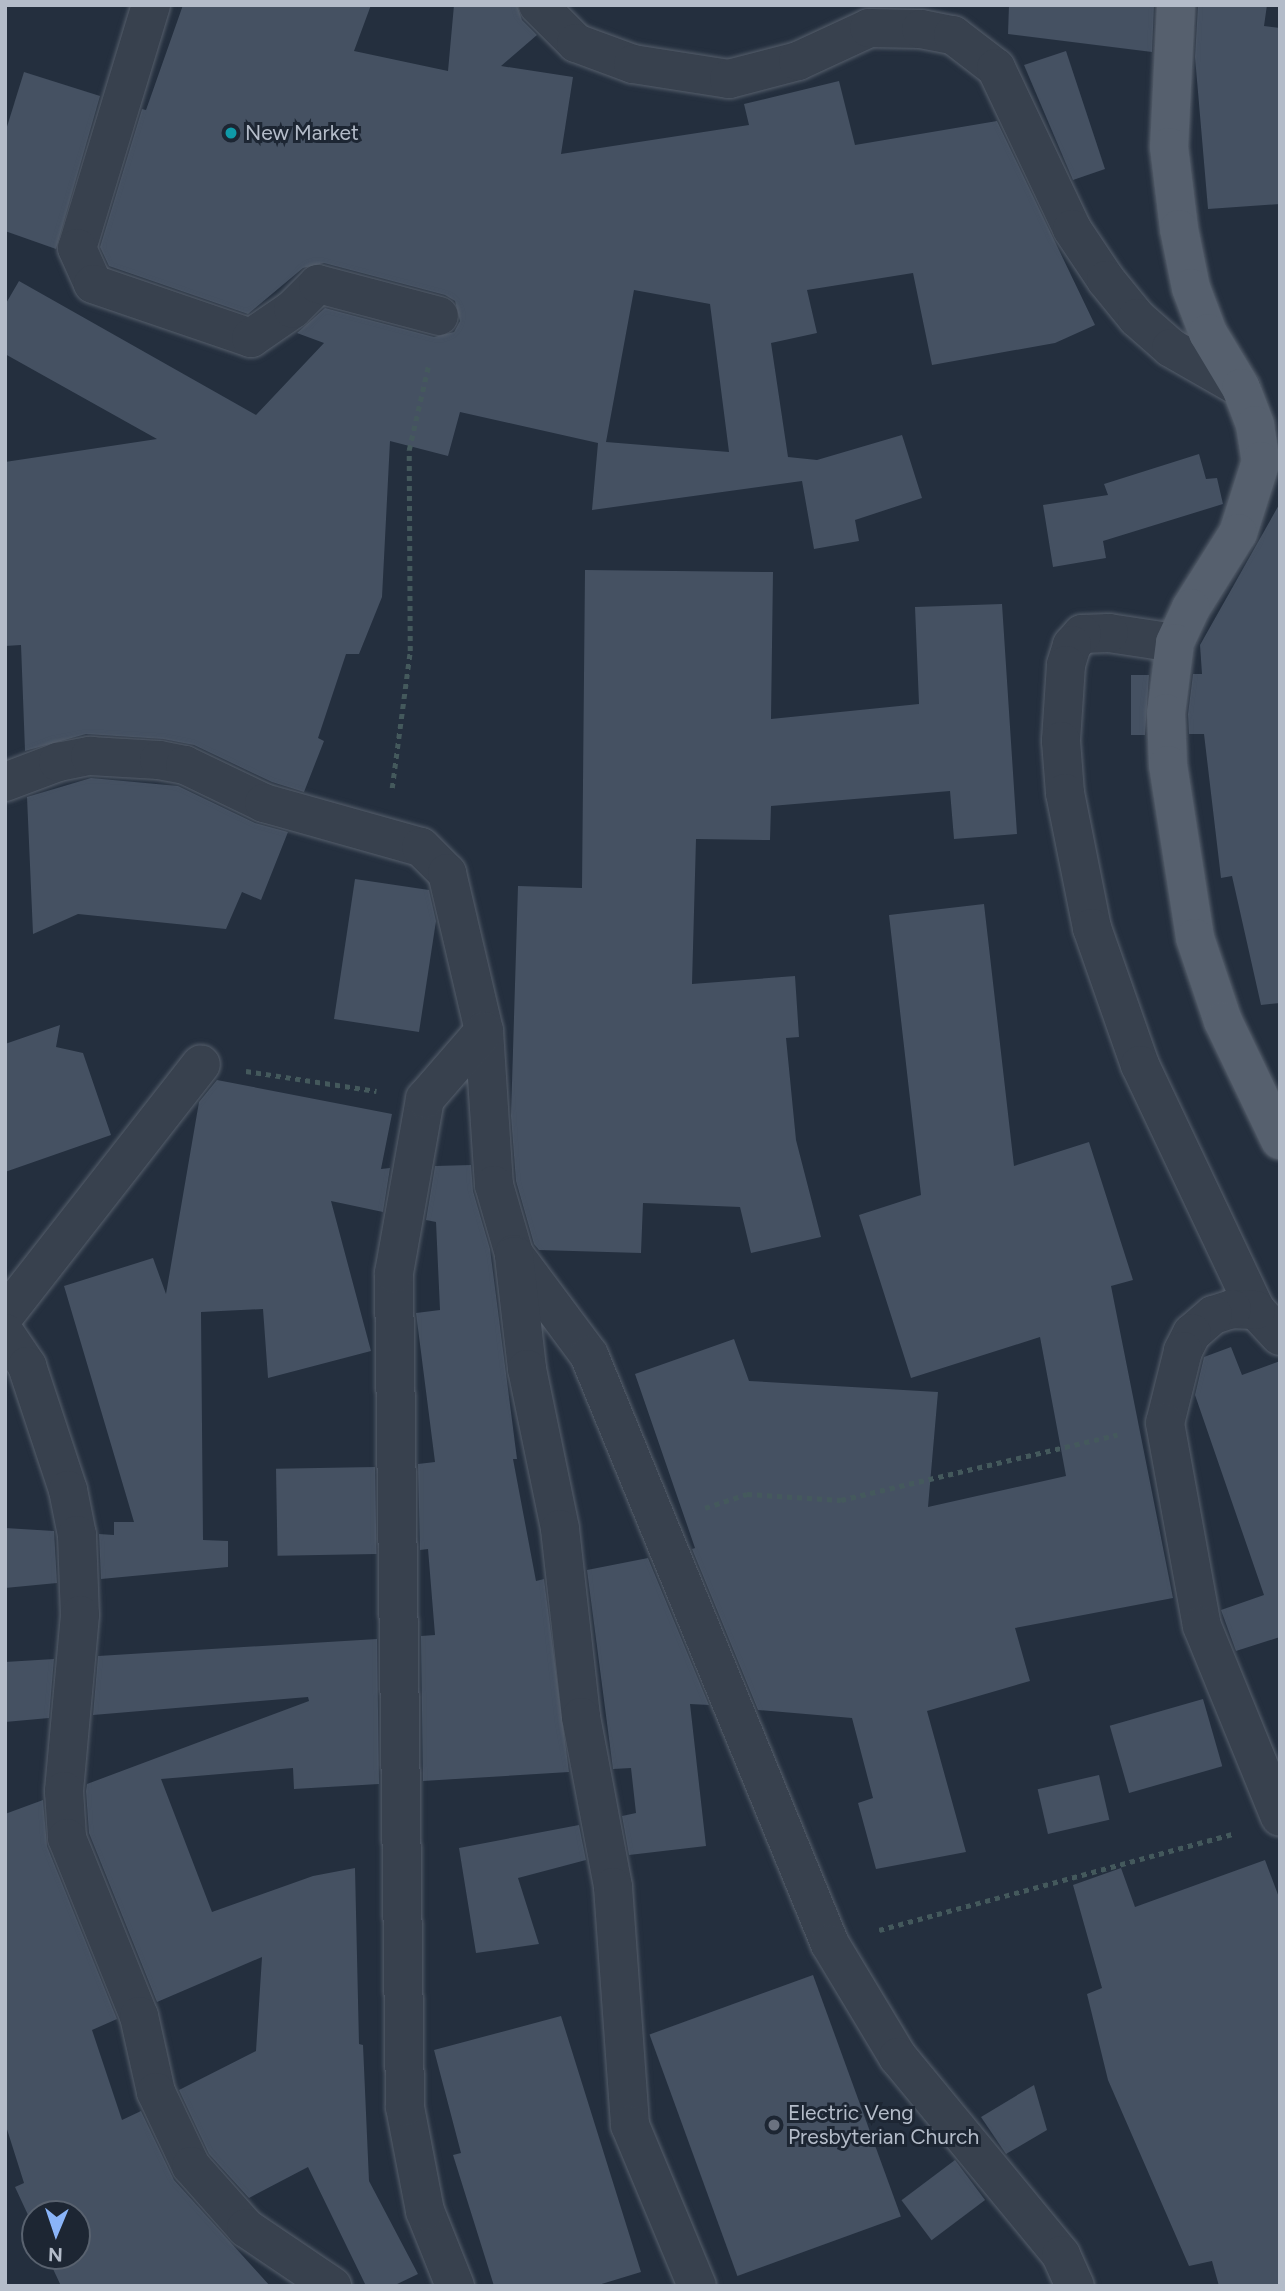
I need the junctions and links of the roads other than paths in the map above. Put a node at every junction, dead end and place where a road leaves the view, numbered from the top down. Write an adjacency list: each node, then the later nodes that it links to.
1 (151, 5): 4 (street)
2 (538, 5): 5 (street)
3 (1177, 5): 5 (main road)
4 (439, 316)
5 (1241, 388): 6 (main road)
6 (1175, 643): 10 (main road); 13 (street)
7 (5, 782): 8 (street)
8 (484, 1031): 11 (street); 17 (street)
9 (201, 1063): 12 (street)
10 (1280, 1140)
11 (514, 1254): 18 (street); 19 (street)
12 (5, 1315)
13 (1268, 1323): 15 (street)
14 (5, 1333): 16 (street)
15 (1280, 1817)
16 (332, 2286)
17 (455, 2286)
18 (697, 2286)
19 (1075, 2286)

